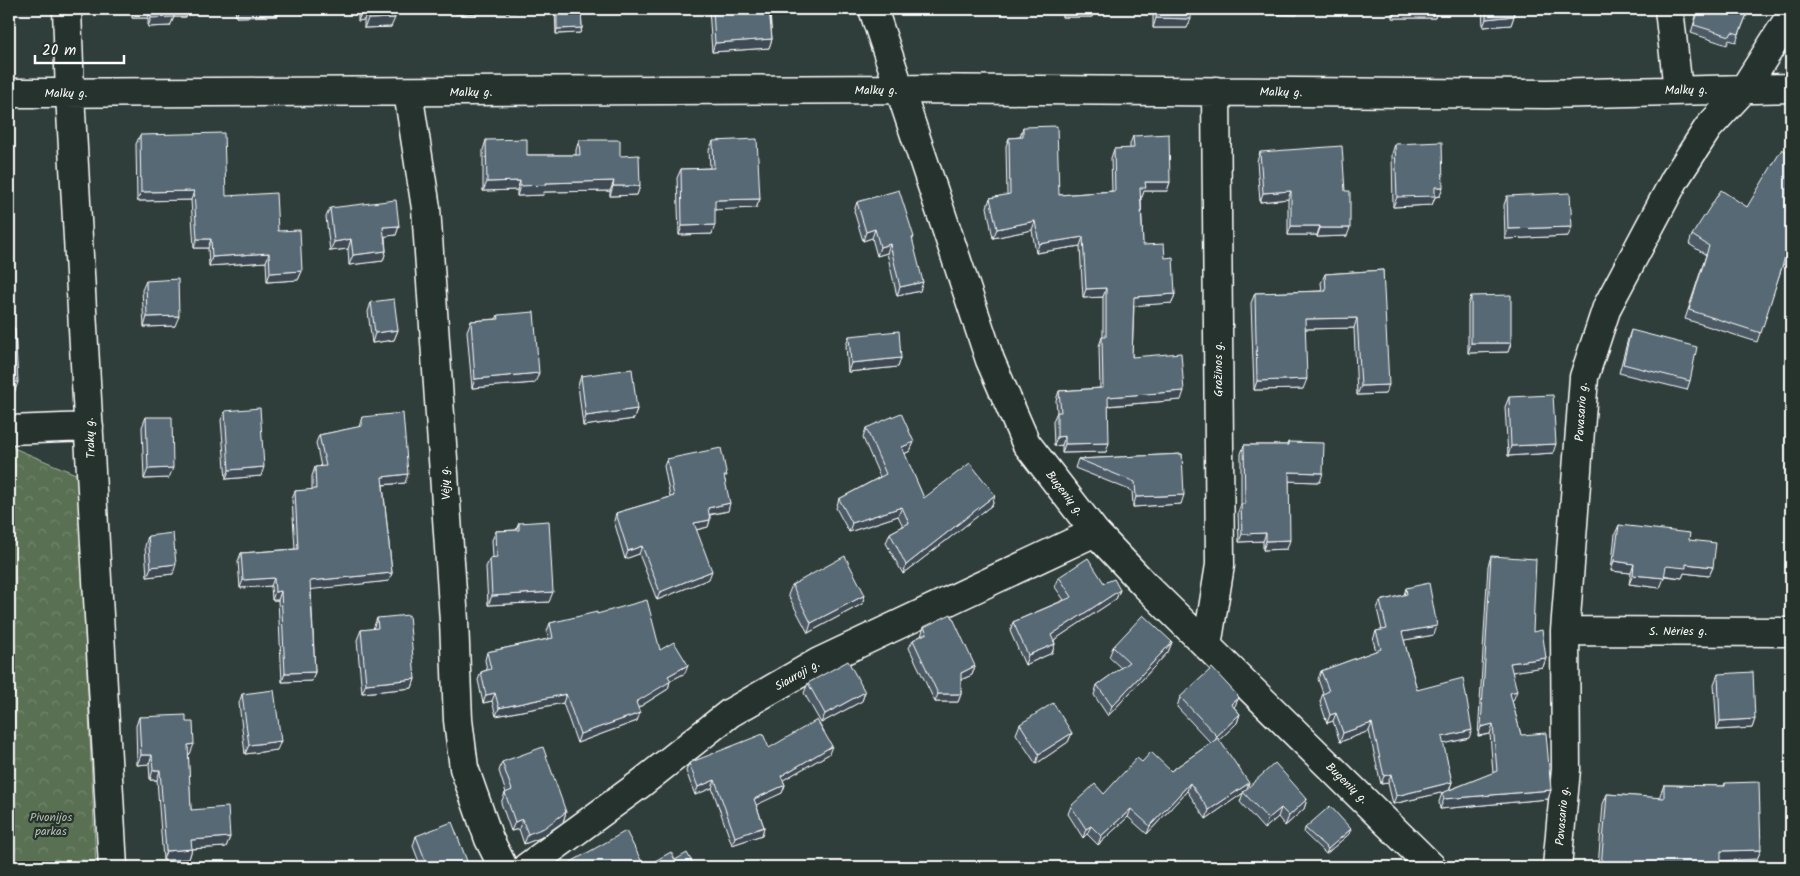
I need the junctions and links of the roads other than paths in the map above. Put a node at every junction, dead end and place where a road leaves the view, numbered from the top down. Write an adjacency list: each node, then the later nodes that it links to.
1 (67, 9): 12 (street, Trakų g.)
2 (873, 9): 6 (street, Bugenių g.)
3 (1669, 9): 8 (street)
4 (1791, 15): 7 (street, Pavasario g.)
5 (1791, 88): 7 (street, Malkų g.)
6 (901, 89): 9 (street, Malkų g.); 10 (street, Malkų g.); 15 (street, Bugenių g.)
7 (1744, 89): 8 (street, Malkų g.); 16 (street, Pavasario g.)
8 (1678, 90): 9 (street, Malkų g.)
9 (1216, 91): 18 (street, Gražinos g.)
10 (408, 92): 12 (street, Malkų g.); 20 (street, Vėjų g.)
11 (9, 93): 12 (street, Malkų g.)
12 (70, 94): 13 (street, Trakų g.)
13 (89, 427): 14 (street); 19 (street, Trakų g.)
14 (9, 430)
15 (1095, 532): 18 (street, Bugenių g.); 21 (street, Siauroji g.)
16 (1565, 631): 17 (street, S. Nėries g.); 23 (street, Pavasario g.)
17 (1791, 632)
18 (1207, 646): 22 (street, Bugenių g.)
19 (113, 867)
20 (503, 867)
21 (528, 867)
22 (1432, 867)
23 (1557, 867)

